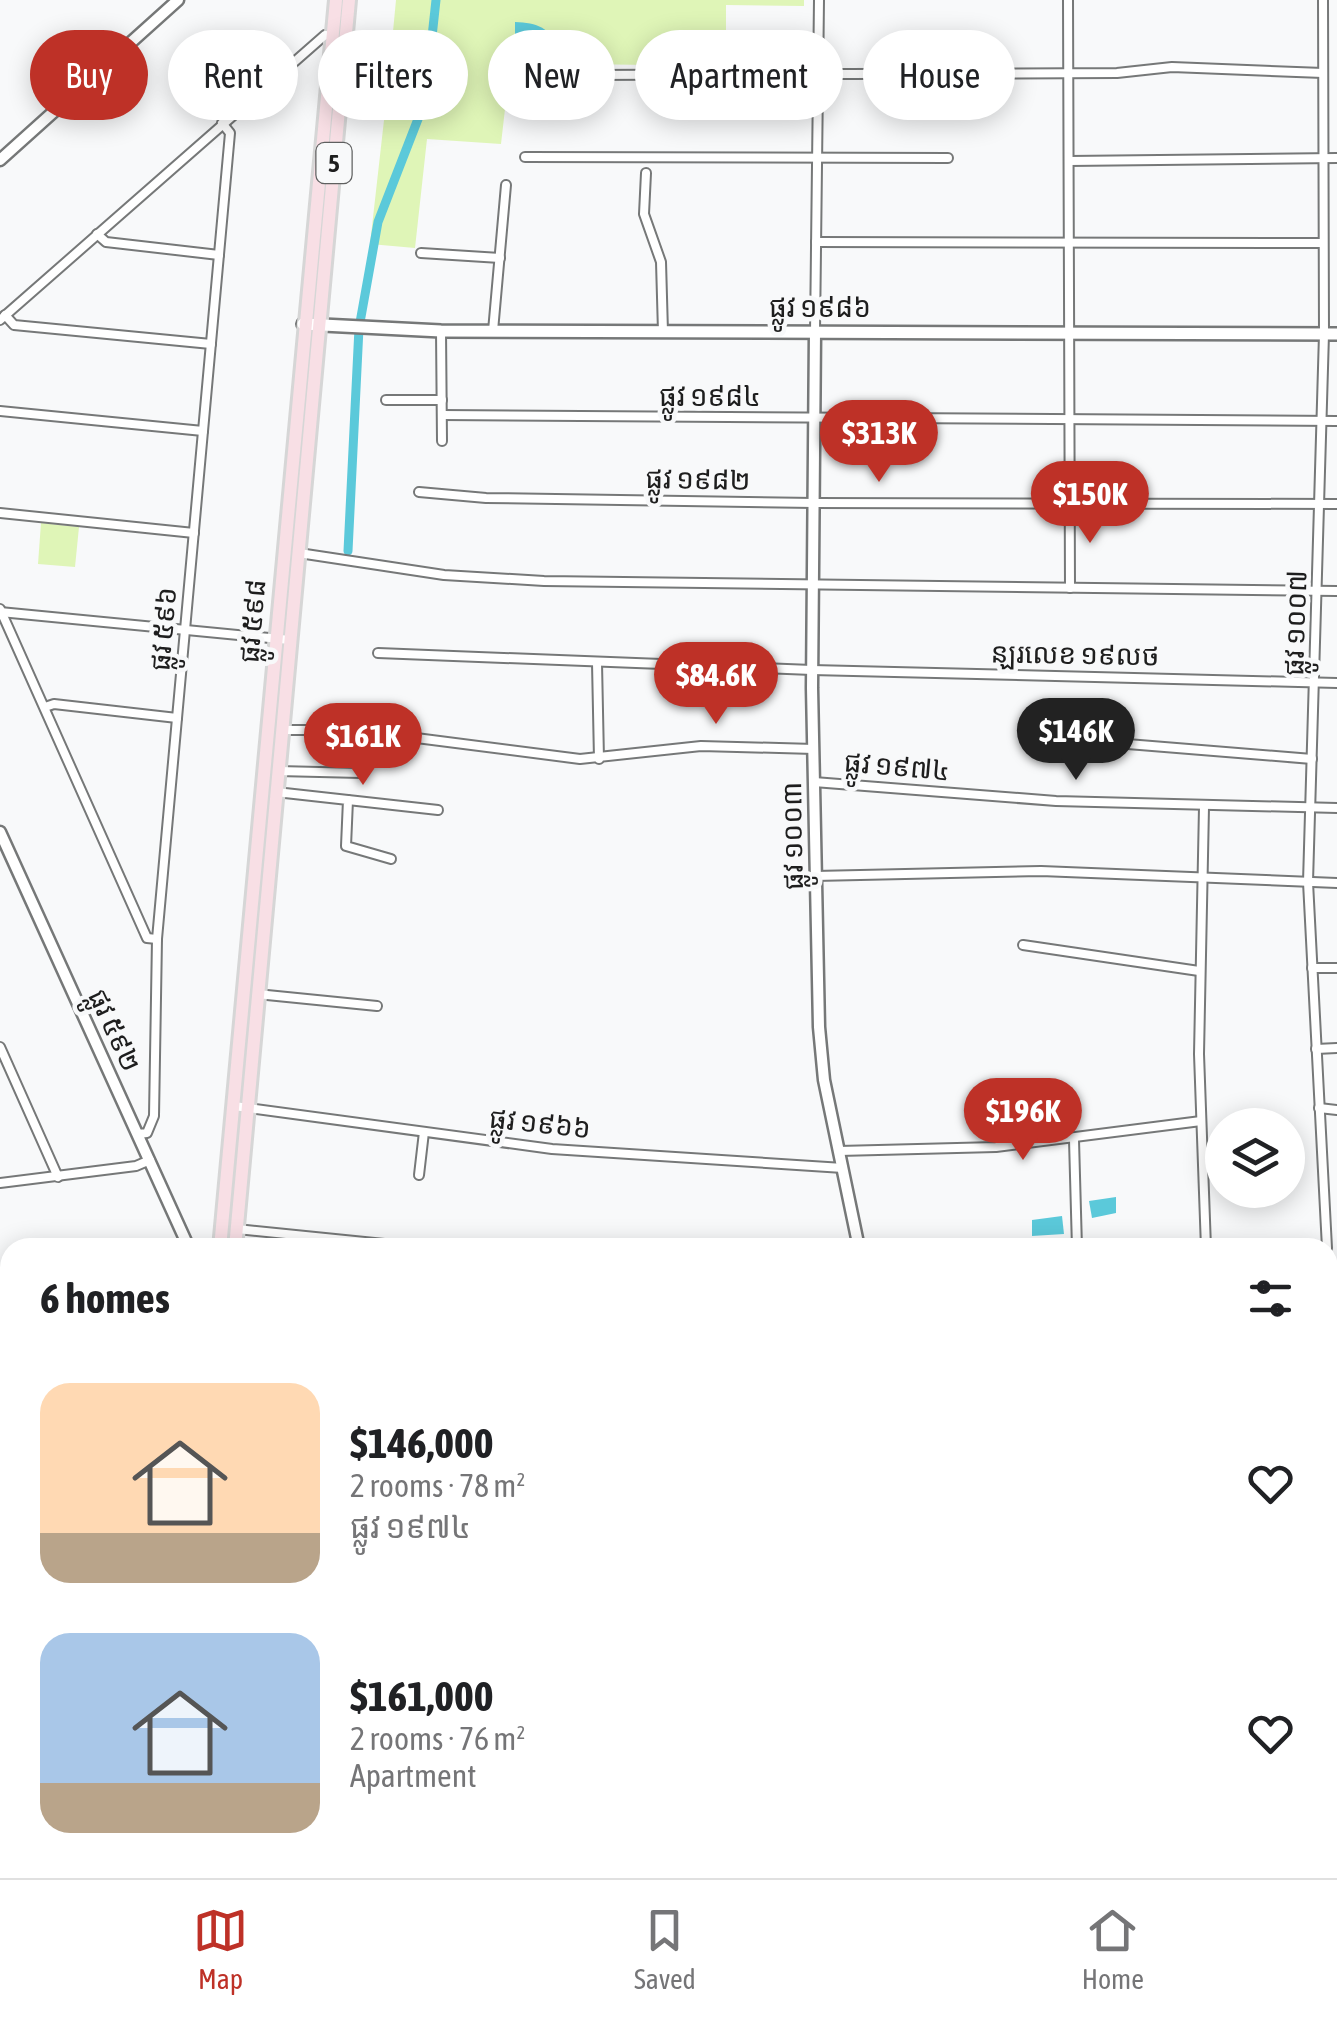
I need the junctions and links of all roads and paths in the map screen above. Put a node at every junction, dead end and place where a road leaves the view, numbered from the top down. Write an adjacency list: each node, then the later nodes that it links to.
1 (178, 0): 23 (street)
2 (336, 0): 7 (main road, ផ្លូវ ៥៩៨ / 5)
3 (350, 0): 8 (main road, ផ្លូវ ៥៩៨ / 5)
4 (819, 0): 9 (street, ផ្លូវ ១០០៣)
5 (1068, 0): 12 (street)
6 (1323, 0): 13 (street, ផ្លូវ ១០០៧)
7 (339, 30)
8 (342, 30)
9 (819, 30)
10 (318, 41): 11 (street)
11 (298, 58)
12 (1068, 73): 13 (street); 14 (street); 25 (street)
13 (1323, 73): 21 (street, ផ្លូវ ១០០៧)
14 (843, 74)
15 (225, 120): 18 (street)
16 (331, 120): 29 (main road, ផ្លូវ ៥៩៨ / 5)
17 (817, 120): 24 (street, ផ្លូវ ១០០៣)
18 (222, 123): 28 (street); 34 (street, ផ្លូវ ៥៩៦)
19 (525, 157): 24 (street)
20 (948, 158): 24 (street)
21 (1324, 158): 22 (street); 25 (street); 31 (street, ផ្លូវ ១០០៧)
22 (1337, 158)
23 (0, 160)
24 (817, 160): 30 (street, ផ្លូវ ១០០៣)
25 (1070, 161): 32 (street)
26 (646, 173): 41 (street)
27 (506, 186): 35 (street)
28 (97, 234): 34 (street); 36 (street)
29 (319, 239): 37 (main road, ផ្លូវ ៥៩៨ / 5); 38 (main road, ផ្លូវ ៥៩៨ / 5)
30 (816, 242): 32 (street); 42 (street, ផ្លូវ ១០០៣)
31 (1322, 242): 32 (street); 44 (street, ផ្លូវ ១០០៧)
32 (1070, 244): 43 (street)
33 (421, 252): 35 (street)
34 (219, 255): 45 (street, ផ្លូវ ៥៩៦)
35 (500, 258): 40 (street)
36 (2, 318): 45 (street)
37 (302, 324): 38 (main road, ផ្លូវ ១៩៨៦); 70 (main road, ផ្លូវ ៥៩៨ / 5)
38 (318, 325): 39 (main road, ផ្លូវ ១៩៨៦); 63 (main road, ផ្លូវ ៥៩៨ / 5)
39 (441, 331): 40 (main road, ផ្លូវ ១៩៨៦); 47 (street)
40 (492, 332): 41 (main road, ផ្លូវ ១៩៨៦)
41 (662, 332): 42 (main road, ផ្លូវ ១៩៨៦)
42 (815, 332): 43 (main road, ផ្លូវ ១៩៨៦); 50 (street, ផ្លូវ ១០០៣)
43 (1070, 333): 44 (main road, ផ្លូវ ១៩៨៦); 51 (street)
44 (1331, 334): 52 (street, ផ្លូវ ១០០៧)
45 (211, 344): 54 (street, ផ្លូវ ៥៩៦)
46 (386, 400): 47 (street)
47 (442, 400): 49 (street)
48 (0, 411): 54 (street)
49 (442, 415): 50 (street, ផ្លូវ ១៩៨៤); 55 (street)
50 (814, 419): 51 (street, ផ្លូវ ១៩៨៤); 57 (street, ផ្លូវ ១០០៣)
51 (1070, 420): 52 (street, ផ្លូវ ១៩៨៤); 58 (street)
52 (1322, 421): 53 (street, ផ្លូវ ១៩៨៤); 59 (street, ផ្លូវ ១០០៧)
53 (1337, 421)
54 (203, 431): 62 (street, ផ្លូវ ៥៩៦)
55 (442, 441)
56 (419, 492): 57 (street, ផ្លូវ ១៩៨២)
57 (814, 503): 58 (street, ផ្លូវ ១៩៨២); 64 (street, ផ្លូវ ១០០៣)
58 (1071, 503): 59 (street, ផ្លូវ ១៩៨២); 65 (street)
59 (1321, 504): 60 (street, ផ្លូវ ១៩៨២); 66 (street, ផ្លូវ ១០០៧)
60 (1337, 504)
61 (0, 512): 62 (street)
62 (194, 533): 69 (street, ផ្លូវ ៥៩៦)
63 (298, 552): 64 (street); 70 (main road, ផ្លូវ ៥៩៨ / 5)
64 (813, 585): 65 (street); 73 (street, ផ្លូវ ១០០៣)
65 (1070, 588): 66 (street)
66 (1320, 591): 67 (street); 74 (street, ផ្លូវ ១០០៧)
67 (1337, 591)
68 (0, 611): 69 (street); 76 (street)
69 (185, 629): 70 (street); 77 (street, ផ្លូវ ៥៩៦)
70 (283, 639): 78 (main road, ផ្លូវ ៥៩៨ / 5); 103 (main road, ផ្លូវ ៥៩៨ / 5)
71 (378, 653): 72 (street, ន្ឡរលេខ ១៩លថ)
72 (597, 662): 73 (street, ន្ឡរលេខ ១៩លថ); 81 (street)
73 (812, 670): 74 (street, ន្ឡរលេខ ១៩លថ); 80 (street, ផ្លូវ ១០០៣)
74 (1315, 683): 75 (street, ន្ឡរលេខ ១៩លថ); 82 (street, ផ្លូវ ១០០៧)
75 (1337, 683)
76 (45, 707): 77 (street); 98 (street)
77 (177, 718): 98 (street, ផ្លូវ ៥៩៦)
78 (282, 730): 81 (street); 83 (main road, ផ្លូវ ៥៩៨ / 5)
79 (1066, 739): 82 (street)
80 (814, 749): 81 (street); 85 (street, ផ្លូវ ១០០៣)
81 (599, 759)
82 (1312, 759): 89 (street, ផ្លូវ ១០០៧)
83 (278, 771): 84 (street); 86 (main road, ផ្លូវ ៥៩៨ / 5)
84 (361, 773)
85 (814, 782): 88 (street, ផ្លូវ ១៩៧៤); 94 (street, ផ្លូវ ១០០៣)
86 (276, 792): 87 (street); 103 (main road, ផ្លូវ ៥៩៨ / 5)
87 (348, 800): 91 (street); 93 (street)
88 (1204, 807): 89 (street, ផ្លូវ ១៩៧៤); 95 (street)
89 (1310, 808): 90 (street, ផ្លូវ ១៩៧៤); 96 (street, ផ្លូវ ១០០៧)
90 (1337, 808)
91 (438, 810)
92 (0, 832): 113 (street, ផ្លូវ ៥៩២)
93 (391, 859)
94 (815, 876): 95 (street); 115 (street, ផ្លូវ ១០០៣)
95 (1203, 878): 96 (street); 102 (street)
96 (1308, 882): 97 (street); 100 (street, ផ្លូវ ១០០៧)
97 (1337, 883)
98 (157, 939): 113 (street, ផ្លូវ ៥៩៦)
99 (1022, 945): 102 (street)
100 (1312, 968): 101 (street); 107 (street, ផ្លូវ ១០០៧)
101 (1337, 968)
102 (1198, 972): 111 (street)
103 (250, 993): 104 (street); 108 (main road, ផ្លូវ ៥៩៨ / 5)
104 (377, 1006)
105 (0, 1047): 119 (street)
106 (1337, 1048): 107 (street)
107 (1316, 1049): 109 (street, ផ្លូវ ១០០៧)
108 (241, 1107): 112 (street, ផ្លូវ ១៩៦៦); 123 (main road, ផ្លូវ ៥៩៨ / 5); 125 (main road, ផ្លូវ ៥៩៨ / 5)
109 (1320, 1108): 110 (street); 121 (street, ផ្លូវ ១០០៧)
110 (1337, 1110)
111 (1201, 1120): 114 (street); 130 (street)
112 (424, 1132): 117 (street, ផ្លូវ ១៩៦៦); 118 (street)
113 (138, 1134): 116 (street, ផ្លូវ ៥៩២)
114 (1074, 1140): 115 (street); 129 (street)
115 (839, 1151): 117 (street, ផ្លូវ ១០០៣)
116 (150, 1160): 119 (street); 124 (street, ផ្លូវ ៥៩២)
117 (843, 1168): 128 (street, ផ្លូវ ១០០៣)
118 (419, 1174)
119 (58, 1176): 120 (street)
120 (0, 1184)
121 (1325, 1200): 122 (street); 131 (street, ផ្លូវ ១០០៧)
122 (1337, 1202)
123 (238, 1228): 126 (main road, ផ្លូវ ៥៩៨ / 5); 127 (street)
124 (185, 1238)
125 (221, 1238)
126 (237, 1238)
127 (331, 1238)
128 (857, 1238)
129 (1076, 1238)
130 (1206, 1238)
131 (1326, 1238)

